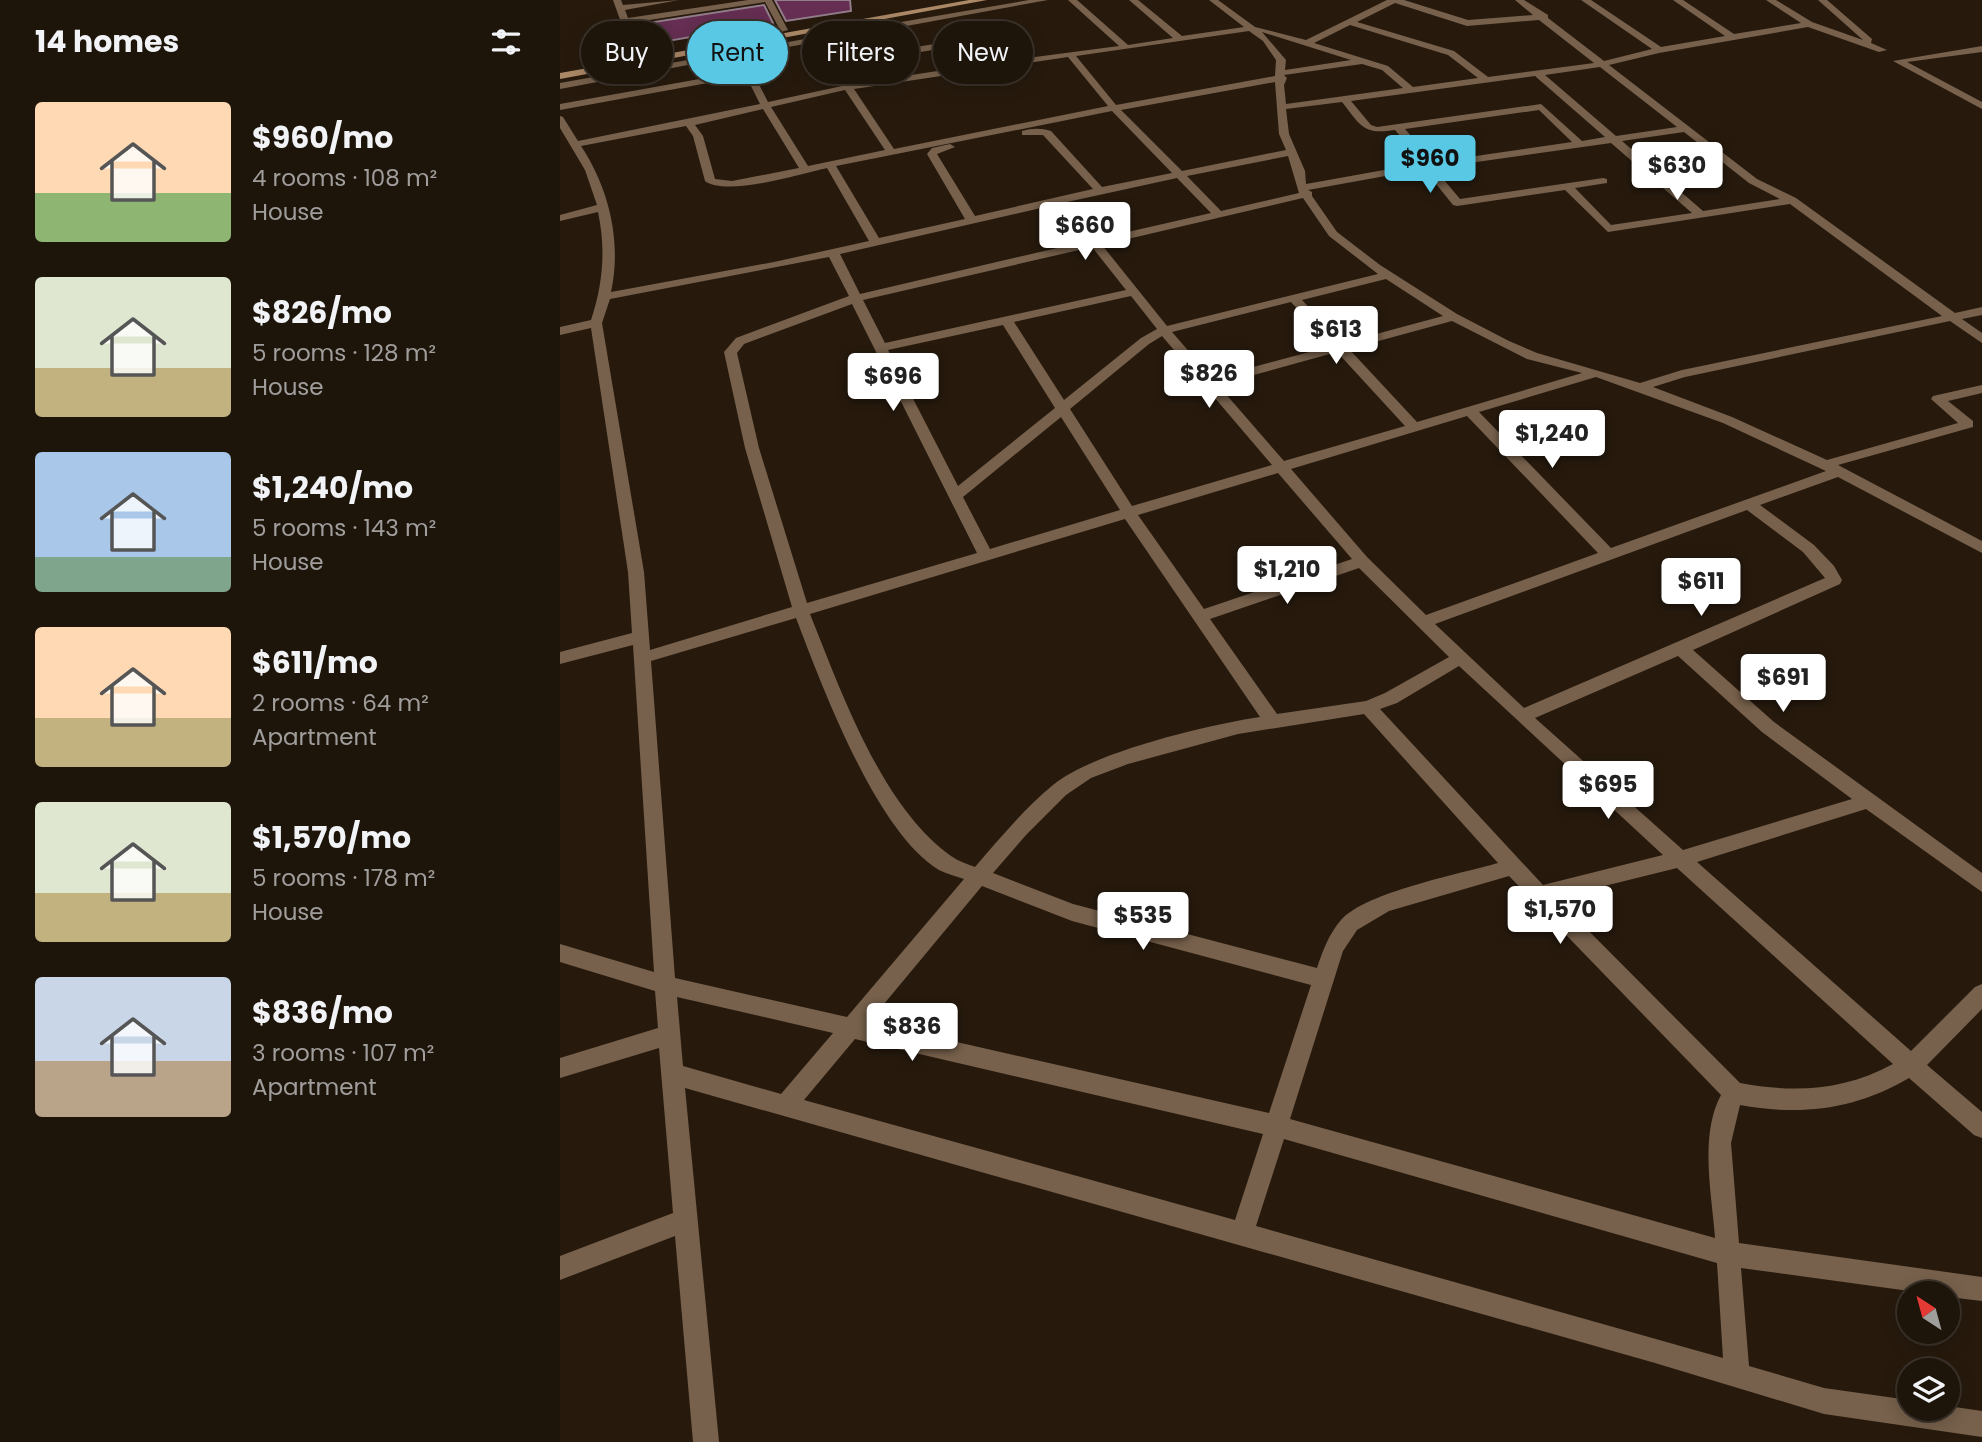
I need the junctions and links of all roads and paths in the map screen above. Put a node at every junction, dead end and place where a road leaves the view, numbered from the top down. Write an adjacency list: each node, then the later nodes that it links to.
1 (675, 0): 15 (street)
2 (767, 0): 19 (street); 20 (street)
3 (960, 0): 16 (main road)
4 (983, 0): 17 (main road)
5 (1044, 0): 17 (street)
6 (1072, 0): 32 (street)
7 (1133, 0): 30 (street)
8 (1213, 0): 26 (street)
9 (1395, 0): 18 (street); 24 (street)
10 (1519, 0): 18 (street)
11 (1585, 0): 34 (street)
12 (1676, 0): 29 (street)
13 (1770, 0): 25 (street)
14 (1822, 0): 35 (street)
15 (618, 4): 19 (street)
16 (925, 5): 17 (main road); 21 (main road); 27 (main road)
17 (947, 11): 22 (street); 23 (street)
18 (1545, 18): 41 (street)
19 (625, 21)
20 (779, 21)
21 (866, 21)
22 (891, 21)
23 (956, 21)
24 (1349, 22): 31 (street); 48 (street)
25 (1809, 24): 29 (street); 35 (street)
26 (1249, 27): 30 (street); 31 (street); 46 (street)
27 (788, 29)
28 (802, 37): 47 (main road)
29 (1734, 38): 34 (street)
30 (1180, 39): 32 (street)
31 (1307, 43): 38 (street)
32 (1126, 48): 36 (street)
33 (1982, 49): 39 (street)
34 (1659, 50): 41 (street)
35 (1882, 50): 39 (street)
36 (1070, 54): 37 (street); 59 (street)
37 (1033, 60)
38 (1365, 61): 46 (street); 54 (street)
39 (1898, 61): 57 (street)
40 (687, 63): 52 (street)
41 (1604, 64): 44 (street); 65 (street)
42 (581, 65): 43 (main road)
43 (560, 69)
44 (1537, 73): 48 (street); 61 (street)
45 (933, 74): 51 (street)
46 (1282, 75): 59 (street); 60 (street)
47 (560, 76)
48 (1486, 80): 54 (street)
49 (689, 84): 58 (street)
50 (755, 84): 56 (street)
51 (862, 85): 53 (street)
52 (560, 86)
53 (848, 87): 56 (street); 70 (street)
54 (1412, 91): 55 (street)
55 (1344, 98): 60 (street); 64 (street)
56 (765, 105): 63 (street); 74 (street)
57 (1982, 106)
58 (560, 107)
59 (1114, 107): 70 (street); 75 (street)
60 (1282, 107): 71 (street)
61 (1561, 110): 64 (street); 67 (street); 68 (street)
62 (560, 119): 66 (street)
63 (689, 123): 69 (street); 74 (street)
64 (1398, 127): 73 (street)
65 (1686, 129): 67 (street); 80 (street)
66 (563, 132): 69 (street)
67 (1613, 139): 68 (street); 84 (street)
68 (1579, 143): 73 (street)
69 (576, 144): 82 (street)
70 (891, 152): 72 (street)
71 (1292, 152): 75 (street); 79 (street)
72 (829, 163): 74 (street); 87 (street)
73 (1429, 165): 77 (street); 79 (street)
74 (804, 168)
75 (1180, 176): 78 (street); 83 (street)
76 (1603, 181): 77 (street)
77 (1568, 187): 84 (street)
78 (1100, 191): 81 (street); 86 (street)
79 (1305, 191): 83 (street); 90 (street)
80 (1792, 200): 84 (street); 97 (street)
81 (1061, 201): 86 (street); 88 (street)
82 (603, 207): 85 (street); 92 (street)
83 (1218, 214): 88 (street)
84 (1701, 215)
85 (560, 218)
86 (972, 221): 87 (street)
87 (875, 242): 89 (street)
88 (1094, 243): 91 (street); 93 (street)
89 (833, 253): 92 (street); 93 (street)
90 (1388, 275): 94 (street); 96 (street)
91 (1133, 292): 98 (street); 100 (street)
92 (607, 296): 99 (street)
93 (856, 298): 104 (street); 123 (street)
94 (1294, 298): 100 (street); 103 (street)
95 (1982, 312): 97 (street)
96 (1453, 317): 103 (street); 105 (street)
97 (1951, 318): 102 (street); 107 (street)
98 (1006, 320): 104 (street); 109 (street)
99 (596, 323): 101 (street); 126 (street)
100 (1164, 330): 106 (street); 109 (street)
101 (560, 331)
102 (1982, 340)
103 (1341, 347): 106 (street); 112 (street)
104 (880, 348): 116 (street)
105 (1596, 373): 107 (street); 110 (street)
106 (1209, 383): 114 (street)
107 (1640, 387): 115 (street)
108 (1982, 389): 111 (street)
109 (1062, 408): 116 (street); 118 (street)
110 (1469, 410): 112 (street); 120 (street)
111 (1968, 424): 113 (street); 115 (street)
112 (1414, 427): 114 (street)
113 (1982, 435)
114 (1280, 468): 118 (street); 122 (street)
115 (1830, 468): 117 (street); 119 (street)
116 (955, 496): 121 (street)
117 (1749, 504): 120 (street); 127 (street)
118 (1129, 513): 121 (street); 124 (street)
119 (1982, 548)
120 (1609, 555): 125 (street)
121 (986, 556): 123 (street)
122 (1362, 561): 124 (street); 125 (street)
123 (801, 611): 130 (street); 137 (street)
124 (1201, 616): 133 (street)
125 (1423, 622): 128 (street)
126 (640, 637): 129 (street); 130 (street)
127 (1679, 648): 132 (street); 134 (street)
128 (1460, 657): 131 (street); 132 (street)
129 (560, 658)
130 (642, 658): 142 (street)
131 (1368, 707): 133 (street); 136 (street)
132 (1521, 716): 135 (street)
133 (1273, 722): 137 (street)
134 (1869, 801): 135 (street); 138 (street)
135 (1680, 859): 139 (street); 146 (street)
136 (1513, 867): 139 (street); 141 (street)
137 (978, 877): 141 (street); 144 (street)
138 (1982, 884)
139 (1539, 894): 149 (street)
140 (560, 953): 142 (street)
141 (1324, 978): 151 (street)
142 (666, 985): 144 (street); 145 (street)
143 (1982, 994): 146 (street)
144 (852, 1027): 150 (street); 151 (street)
145 (669, 1035): 147 (street); 148 (street)
146 (1911, 1065): 149 (street); 152 (street)
147 (560, 1068)
148 (673, 1074): 150 (street); 153 (street)
149 (1734, 1093): 155 (street)
150 (785, 1106): 154 (street)
151 (1276, 1126): 154 (street); 155 (street)
152 (1982, 1127)
153 (684, 1222): 156 (street); 160 (street)
154 (1242, 1234): 158 (street)
155 (1728, 1254): 157 (street); 158 (street)
156 (560, 1268)
157 (1982, 1289)
158 (1737, 1374): 159 (street)
159 (1982, 1424)
160 (706, 1442)

